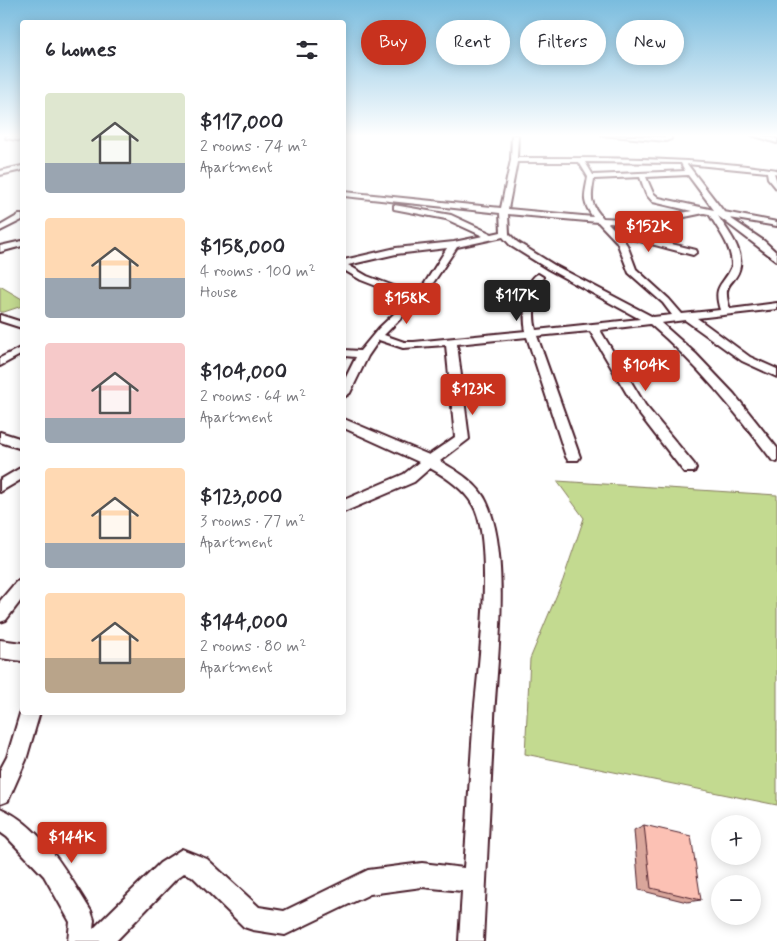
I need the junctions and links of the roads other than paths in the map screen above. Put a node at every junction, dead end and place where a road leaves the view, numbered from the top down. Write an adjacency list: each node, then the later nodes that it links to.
1 (510, 179): 7 (street)
2 (591, 179): 11 (street)
3 (644, 179): 8 (street)
4 (694, 179): 9 (street)
5 (346, 194): 6 (street)
6 (368, 197): 7 (street); 16 (street)
7 (504, 211): 11 (street); 15 (street)
8 (708, 211): 9 (street); 11 (street); 27 (street)
9 (722, 214): 12 (street); 21 (street)
10 (20, 218): 13 (street)
11 (600, 220): 14 (street)
12 (777, 224)
13 (0, 229)
14 (610, 231): 20 (street); 29 (street)
15 (505, 234): 16 (street); 30 (street)
16 (490, 236): 18 (street)
17 (20, 244): 19 (street)
18 (454, 246): 22 (street); 25 (street)
19 (0, 249)
20 (693, 252)
21 (777, 258)
22 (346, 264)
23 (346, 265): 25 (street)
24 (538, 277): 33 (street)
25 (415, 298): 34 (street)
26 (777, 306): 27 (street)
27 (726, 312): 29 (street)
28 (0, 318): 31 (street)
29 (684, 318): 30 (street); 40 (street)
30 (654, 322): 32 (street); 46 (street)
31 (20, 323)
32 (592, 326): 33 (street); 48 (street)
33 (531, 333): 35 (street); 45 (street)
34 (377, 336): 35 (street); 38 (street)
35 (451, 342): 47 (street)
36 (20, 351): 39 (street)
37 (346, 353): 38 (street)
38 (364, 354): 41 (street)
39 (0, 363)
40 (777, 373)
41 (346, 389)
42 (346, 424): 47 (street)
43 (0, 437): 44 (street)
44 (20, 443)
45 (573, 457)
46 (777, 457)
47 (430, 460): 51 (street); 59 (street)
48 (689, 468)
49 (20, 473): 50 (street)
50 (0, 487)
51 (346, 505)
52 (20, 589): 53 (street)
53 (0, 614)
54 (0, 649): 55 (street)
55 (20, 652)
56 (29, 715): 57 (street)
57 (0, 793)
58 (0, 819): 60 (street)
59 (475, 881): 61 (street); 62 (street)
60 (80, 941)
61 (99, 941)
62 (471, 941)

